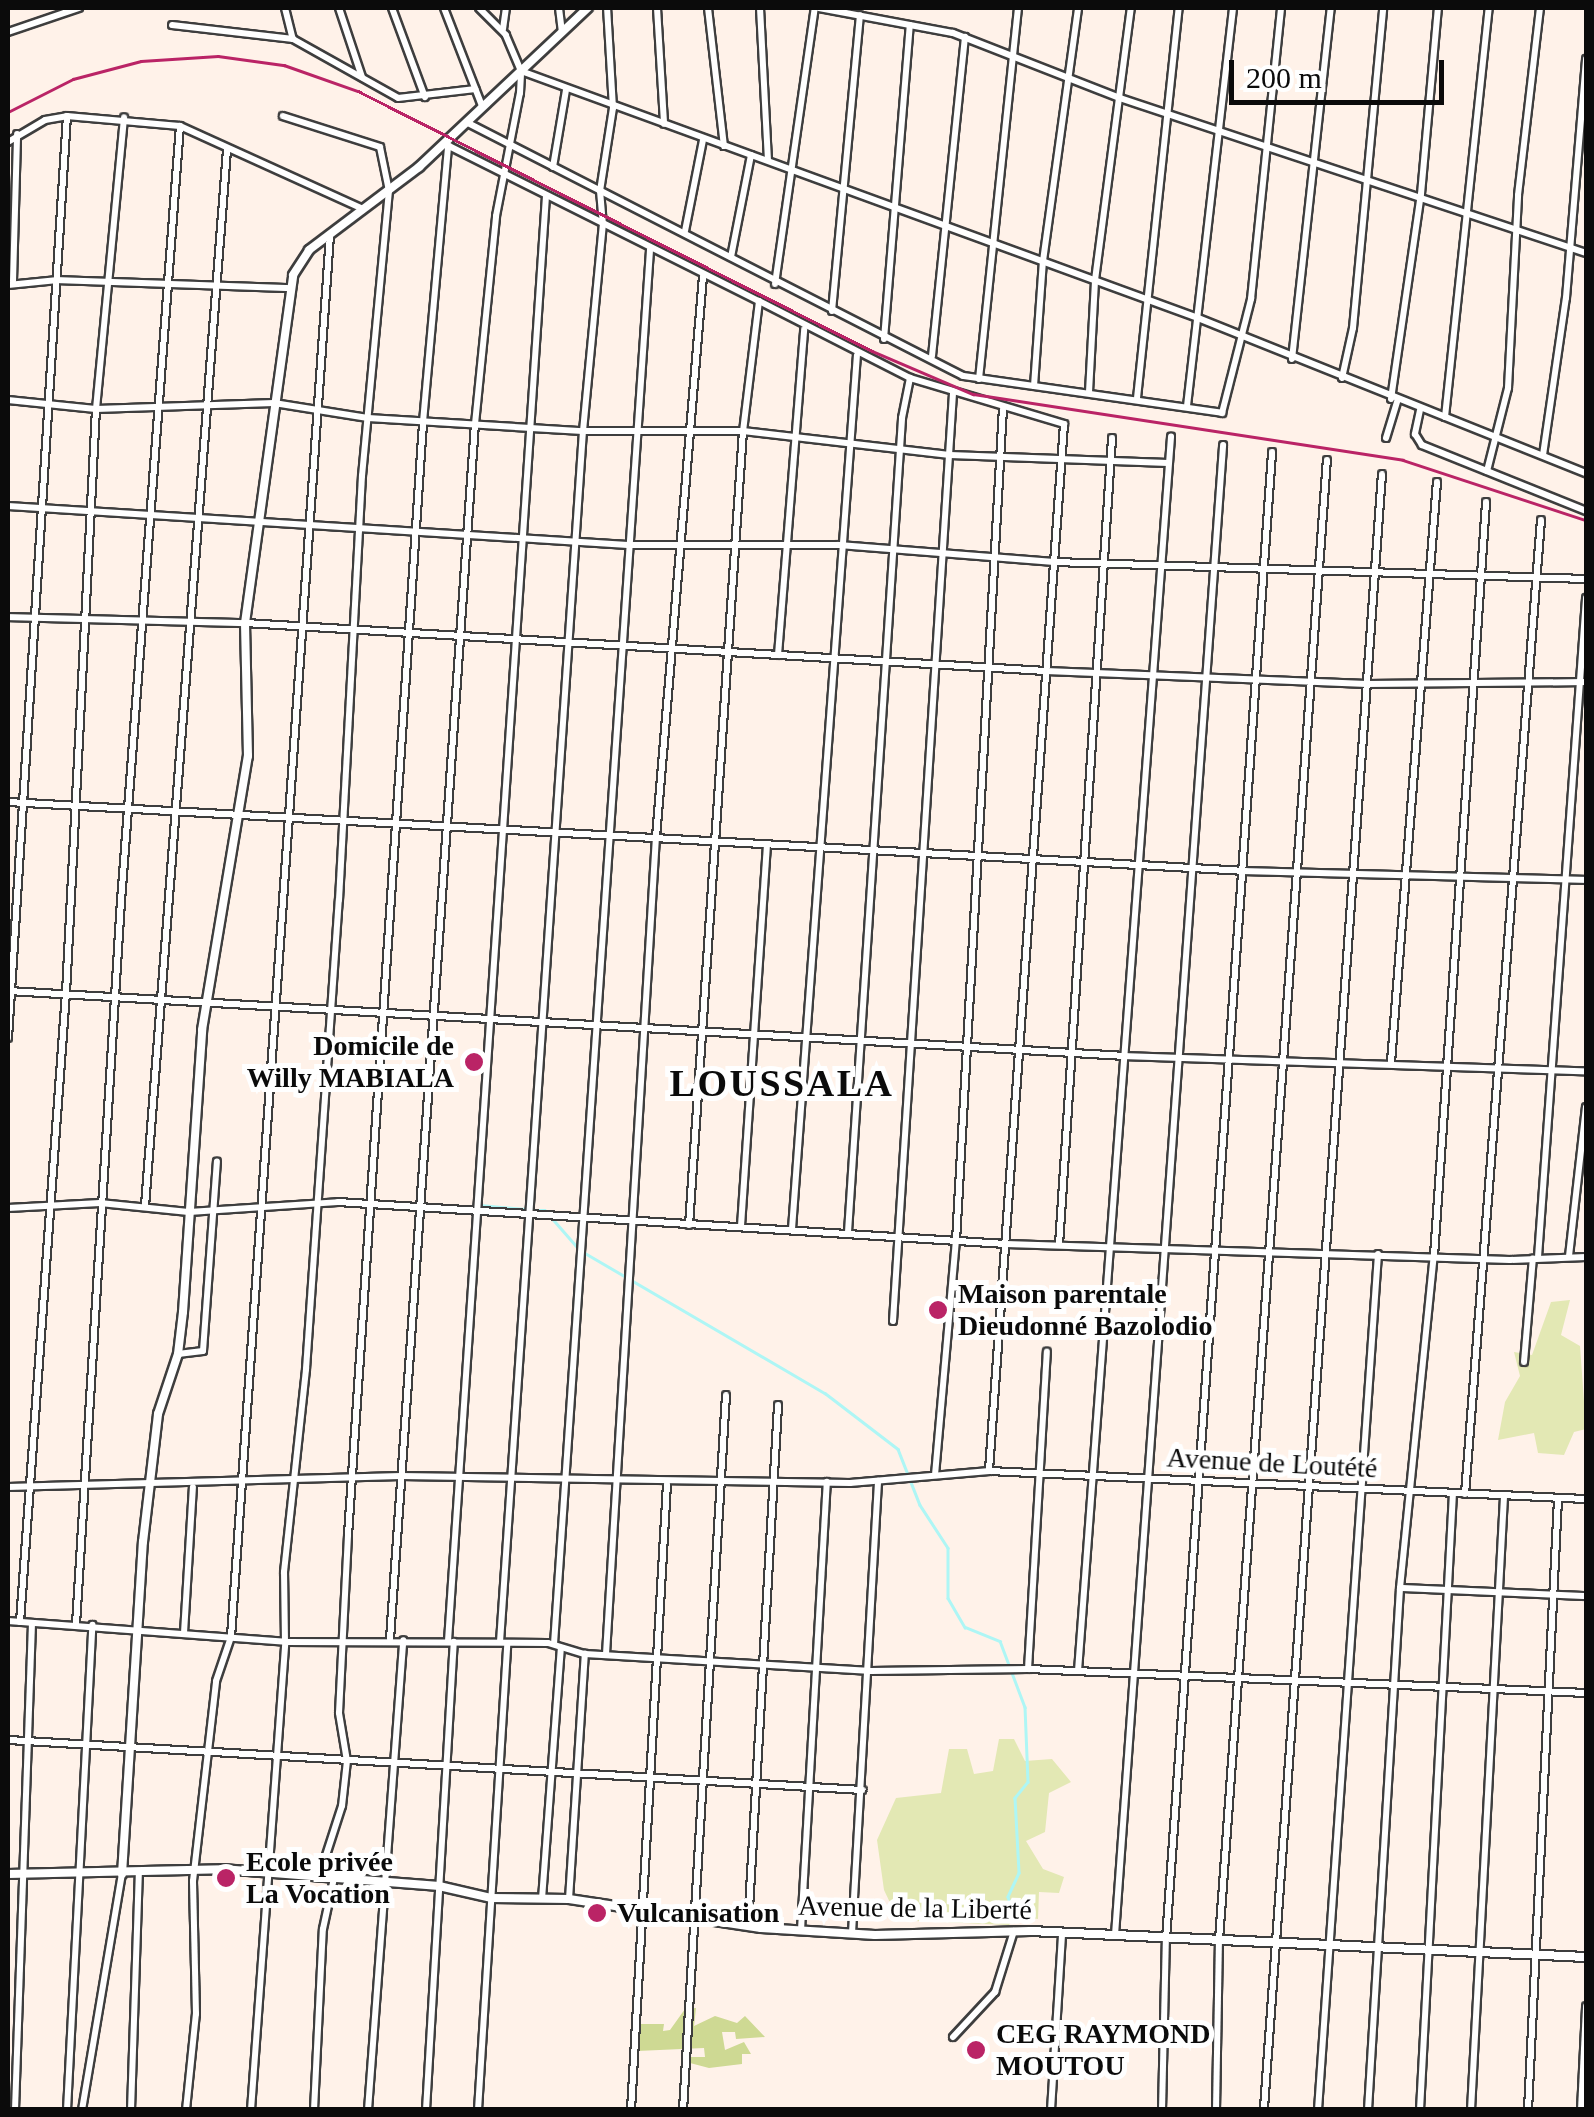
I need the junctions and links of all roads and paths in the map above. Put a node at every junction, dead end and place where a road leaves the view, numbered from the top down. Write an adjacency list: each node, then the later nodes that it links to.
1 (79, 8): 31 (street)
2 (285, 8): 33 (street)
3 (339, 8): 37 (street)
4 (392, 8): 41 (street)
5 (444, 8): 39 (street)
6 (478, 8): 29 (street)
7 (506, 8): 29 (street)
8 (558, 8): 30 (street)
9 (588, 8): 30 (street)
10 (607, 8): 44 (street)
11 (657, 8): 50 (street)
12 (708, 8): 58 (street)
13 (760, 8): 62 (street)
14 (817, 8): 26 (street); 65 (street)
15 (1018, 8): 34 (street)
16 (1078, 8): 38 (street)
17 (1130, 8): 42 (street)
18 (1178, 8): 45 (street)
19 (1233, 8): 52 (street)
20 (1281, 8): 57 (street)
21 (1331, 8): 63 (street)
22 (1383, 8): 67 (street)
23 (1438, 8): 71 (street)
24 (1490, 8): 75 (street)
25 (1540, 8): 78 (street)
26 (860, 15): 27 (street); 68 (street)
27 (910, 25): 32 (street); 73 (street)
28 (172, 26): 33 (street)
29 (503, 29): 36 (street)
30 (562, 31): 36 (street)
31 (8, 32)
32 (964, 37): 34 (street); 77 (street)
33 (293, 39): 37 (street)
34 (1014, 57): 38 (street); 81 (street)
35 (1586, 59): 82 (street)
36 (520, 71): 40 (street); 43 (street); 59 (street)
37 (363, 78): 41 (street)
38 (1070, 79): 42 (street); 86 (street)
39 (475, 89): 41 (street); 43 (street)
40 (566, 90): 44 (street); 64 (street)
41 (425, 97)
42 (1120, 98): 45 (street); 89 (street)
43 (482, 106): 49 (street)
44 (613, 108): 50 (street); 70 (street)
45 (1167, 113): 52 (street); 96 (street)
46 (67, 116): 48 (street); 53 (street); 88 (street)
47 (284, 116): 69 (street)
48 (124, 117): 51 (street); 90 (street)
49 (466, 122): 56 (street); 59 (street)
50 (664, 125): 54 (street)
51 (180, 126): 60 (street); 93 (street)
52 (1222, 130): 57 (street); 99 (street)
53 (17, 134): 55 (street); 92 (street)
54 (703, 140): 58 (street); 79 (street)
55 (8, 142)
56 (446, 144): 66 (street); 69 (street); 126 (street)
57 (1266, 144): 63 (street); 102 (street)
58 (724, 146): 61 (street)
59 (510, 148): 64 (street); 66 (street)
60 (227, 149): 74 (street); 95 (street)
61 (750, 155): 62 (street); 85 (street)
62 (768, 160): 65 (street)
63 (1317, 160): 67 (street); 105 (street)
64 (553, 167): 70 (street)
65 (795, 168): 68 (street); 91 (street)
66 (508, 175): 72 (street); 127 (street)
67 (1368, 176): 71 (street); 107 (street)
68 (845, 188): 73 (street); 98 (street)
69 (389, 191): 74 (street); 125 (street)
70 (600, 191): 76 (street); 79 (street)
71 (1421, 194): 75 (street); 114 (street)
72 (546, 197): 76 (street); 128 (street)
73 (895, 207): 77 (street); 101 (street)
74 (363, 209): 80 (street)
75 (1468, 210): 78 (street); 124 (street)
76 (603, 225): 83 (street); 129 (street)
77 (947, 225): 81 (street); 104 (street)
78 (1516, 226): 82 (street); 133 (street)
79 (685, 231): 85 (street)
80 (330, 234): 94 (street); 123 (street)
81 (996, 243): 86 (street); 108 (street)
82 (1571, 246): 84 (street); 143 (street)
83 (650, 249): 87 (street); 130 (street)
84 (1586, 253)
85 (731, 257): 91 (street)
86 (1043, 261): 89 (street); 109 (street)
87 (703, 276): 97 (street); 132 (street)
88 (58, 280): 90 (street); 92 (street); 115 (street)
89 (1095, 280): 96 (street); 110 (street)
90 (108, 282): 93 (street); 121 (street)
91 (775, 284): 98 (street)
92 (9, 285)
93 (167, 288): 95 (street); 119 (street)
94 (290, 288): 95 (street); 117 (street)
95 (218, 289): 116 (street)
96 (1144, 298): 99 (street); 112 (street)
97 (760, 301): 100 (street); 131 (street)
98 (832, 311): 101 (street)
99 (1198, 318): 102 (street); 118 (street)
100 (804, 329): 103 (street); 134 (street)
101 (884, 338): 104 (street)
102 (1241, 338): 105 (street); 118 (street)
103 (857, 356): 106 (street); 138 (street)
104 (932, 356): 108 (street)
105 (1292, 360): 107 (street)
106 (910, 378): 111 (street); 139 (street)
107 (1342, 378): 114 (street)
108 (979, 379): 109 (street)
109 (1034, 386): 110 (street)
110 (1089, 392): 112 (street)
111 (953, 394): 120 (street); 142 (street)
112 (1136, 398): 118 (street)
113 (8, 400): 115 (street)
114 (1394, 400): 122 (street); 137 (street)
115 (48, 403): 121 (street); 155 (street)
116 (212, 403): 117 (street); 119 (street); 159 (street)
117 (274, 403): 123 (street); 160 (street)
118 (1187, 406)
119 (159, 408): 121 (street); 158 (street)
120 (1004, 408): 144 (street); 145 (street)
121 (96, 409): 157 (street)
122 (1420, 410): 124 (street); 149 (street)
123 (315, 412): 125 (street); 162 (street)
124 (1446, 417): 133 (street)
125 (368, 418): 126 (street); 164 (street)
126 (423, 422): 127 (street); 163 (street)
127 (475, 424): 128 (street); 165 (street)
128 (531, 427): 129 (street); 166 (street)
129 (583, 431): 130 (street); 167 (street)
130 (637, 431): 132 (street); 171 (street)
131 (743, 431): 132 (street); 134 (street); 169 (street)
132 (688, 433): 168 (street)
133 (1499, 434): 143 (street); 149 (street)
134 (794, 435): 138 (street); 170 (street)
135 (1171, 436): 148 (street)
136 (1112, 438): 146 (street)
137 (1386, 438)
138 (849, 439): 139 (street); 172 (street)
139 (902, 445): 142 (street); 173 (street)
140 (1222, 445): 180 (street)
141 (1272, 452): 179 (street)
142 (950, 455): 145 (street); 174 (street)
143 (1542, 455): 150 (street)
144 (1062, 456): 145 (street); 146 (street); 176 (street)
145 (1004, 459): 175 (street)
146 (1110, 459): 148 (street); 177 (street)
147 (1326, 460): 181 (street)
148 (1168, 463): 178 (street)
149 (1487, 471): 156 (street)
150 (1586, 473)
151 (1382, 474): 182 (street)
152 (1438, 482): 183 (street)
153 (1486, 502): 184 (street)
154 (8, 506): 155 (street)
155 (42, 508): 157 (street); 189 (street)
156 (1586, 510)
157 (94, 512): 158 (street); 190 (street)
158 (150, 514): 159 (street); 193 (street)
159 (200, 517): 160 (street); 191 (street)
160 (257, 518): 162 (street); 192 (street)
161 (1542, 520): 186 (street)
162 (308, 524): 164 (street); 194 (street)
163 (417, 528): 164 (street); 165 (street); 196 (street)
164 (361, 531): 195 (street)
165 (468, 534): 166 (street); 197 (street)
166 (521, 534): 167 (street); 198 (street)
167 (576, 540): 171 (street); 199 (street)
168 (684, 542): 169 (street); 171 (street); 201 (street)
169 (737, 542): 170 (street); 202 (street)
170 (787, 544): 172 (street); 203 (street)
171 (628, 545): 200 (street)
172 (839, 545): 173 (street); 204 (street)
173 (895, 548): 174 (street); 205 (street)
174 (944, 554): 175 (street); 206 (street)
175 (997, 559): 176 (street); 207 (street)
176 (1054, 562): 177 (street); 208 (street)
177 (1104, 564): 178 (street); 209 (street)
178 (1163, 566): 180 (street); 210 (street)
179 (1264, 566): 180 (street); 181 (street); 212 (street)
180 (1213, 568): 211 (street)
181 (1320, 570): 182 (street); 214 (street)
182 (1373, 573): 183 (street); 217 (street)
183 (1428, 576): 184 (street); 218 (street)
184 (1482, 578): 186 (street); 213 (street)
185 (1586, 579): 186 (street)
186 (1537, 582): 215 (street)
187 (1586, 598): 216 (street)
188 (8, 616): 189 (street)
189 (32, 618): 190 (street); 220 (street)
190 (86, 621): 193 (street); 221 (street)
191 (193, 622): 192 (street); 193 (street); 223 (street)
192 (245, 623): 194 (street); 224 (street)
193 (142, 624): 222 (street)
194 (302, 628): 195 (street); 225 (street)
195 (354, 630): 196 (street); 226 (street)
196 (410, 633): 197 (street); 227 (street)
197 (460, 636): 198 (street); 228 (street)
198 (514, 642): 199 (street); 229 (street)
199 (570, 645): 200 (street); 230 (street)
200 (620, 647): 201 (street); 231 (street)
201 (674, 648): 202 (street); 232 (street)
202 (727, 652): 203 (street); 233 (street)
203 (778, 655): 204 (street)
204 (834, 658): 205 (street); 235 (street)
205 (888, 662): 206 (street); 236 (street)
206 (938, 664): 207 (street); 237 (street)
207 (992, 668): 208 (street); 238 (street)
208 (1046, 671): 209 (street); 239 (street)
209 (1099, 671): 210 (street); 240 (street)
210 (1154, 673): 211 (street); 241 (street)
211 (1206, 674): 212 (street); 242 (street)
212 (1256, 677): 214 (street); 243 (street)
213 (1476, 680): 215 (street); 218 (street); 247 (street)
214 (1312, 681): 217 (street); 244 (street)
215 (1530, 681): 216 (street); 248 (street)
216 (1582, 681): 249 (street)
217 (1367, 684): 218 (street); 245 (street)
218 (1422, 684): 246 (street)
219 (8, 802): 220 (street)
220 (21, 804): 221 (street); 251 (street)
221 (75, 807): 222 (street); 252 (street)
222 (129, 808): 223 (street); 253 (street)
223 (178, 812): 224 (street); 255 (street)
224 (237, 815): 225 (street); 254 (street)
225 (288, 818): 226 (street); 256 (street)
226 (344, 822): 227 (street); 257 (street)
227 (397, 824): 228 (street); 258 (street)
228 (448, 827): 229 (street); 259 (street)
229 (501, 830): 230 (street); 260 (street)
230 (556, 831): 231 (street); 261 (street)
231 (607, 833): 232 (street); 262 (street)
232 (656, 838): 233 (street); 263 (street)
233 (713, 842): 234 (street); 264 (street)
234 (767, 846): 235 (street); 265 (street)
235 (822, 848): 236 (street); 267 (street)
236 (877, 849): 237 (street); 268 (street)
237 (927, 852): 238 (street); 269 (street)
238 (981, 855): 239 (street); 270 (street)
239 (1036, 860): 240 (street); 271 (street)
240 (1084, 862): 241 (street); 272 (street)
241 (1138, 866): 242 (street); 273 (street)
242 (1193, 867): 243 (street); 274 (street)
243 (1244, 871): 244 (street); 275 (street)
244 (1296, 872): 245 (street); 276 (street)
245 (1352, 874): 246 (street); 277 (street)
246 (1407, 876): 247 (street); 278 (street)
247 (1463, 879): 248 (street); 279 (street)
248 (1516, 880): 249 (street); 280 (street)
249 (1567, 880): 250 (street); 281 (street)
250 (1586, 880)
251 (9, 991): 252 (street); 266 (street)
252 (66, 992): 253 (street); 288 (street)
253 (115, 996): 255 (street); 286 (street)
254 (208, 1000): 255 (street); 256 (street); 294 (street)
255 (164, 1002): 289 (street)
256 (272, 1004): 257 (street); 291 (street)
257 (329, 1008): 258 (street); 285 (street)
258 (386, 1014): 259 (street); 287 (street)
259 (434, 1018): 260 (street); 293 (street)
260 (486, 1023): 261 (street); 295 (street)
261 (542, 1026): 262 (street); 296 (street)
262 (592, 1029): 263 (street); 297 (street)
263 (646, 1029): 264 (street); 298 (street)
264 (702, 1032): 265 (street); 299 (street)
265 (753, 1035): 267 (street); 300 (street)
266 (8, 1038)
267 (806, 1038): 268 (street); 301 (street)
268 (860, 1041): 269 (street); 302 (street)
269 (911, 1043): 270 (street); 303 (street)
270 (966, 1046): 271 (street); 304 (street)
271 (1021, 1049): 272 (street); 305 (street)
272 (1070, 1051): 273 (street); 306 (street)
273 (1125, 1056): 274 (street); 307 (street)
274 (1180, 1057): 275 (street); 308 (street)
275 (1231, 1059): 276 (street); 309 (street)
276 (1285, 1060): 277 (street); 310 (street)
277 (1338, 1062): 278 (street); 311 (street)
278 (1391, 1062): 279 (street)
279 (1447, 1066): 280 (street); 313 (street)
280 (1500, 1066): 281 (street); 317 (street)
281 (1552, 1069): 282 (street); 316 (street)
282 (1586, 1071)
283 (1586, 1106): 314 (street)
284 (217, 1162): 292 (street)
285 (318, 1202): 287 (street); 291 (street); 333 (street)
286 (100, 1204): 288 (street); 289 (street); 344 (street)
287 (370, 1204): 293 (street); 330 (street)
288 (49, 1205): 290 (street); 348 (street)
289 (146, 1206): 294 (street)
290 (8, 1208)
291 (263, 1208): 292 (street); 339 (street)
292 (214, 1209): 294 (street); 320 (street)
293 (422, 1211): 295 (street); 327 (street)
294 (189, 1212): 320 (street)
295 (473, 1212): 296 (street); 328 (street)
296 (528, 1216): 297 (street); 329 (street)
297 (585, 1222): 298 (street); 331 (street)
298 (632, 1222): 299 (street); 340 (street)
299 (689, 1225): 300 (street)
300 (741, 1226): 301 (street)
301 (792, 1230): 302 (street)
302 (848, 1232): 303 (street)
303 (898, 1236): 304 (street); 318 (street)
304 (956, 1241): 305 (street); 325 (street)
305 (1006, 1244): 306 (street); 324 (street)
306 (1059, 1245): 307 (street)
307 (1111, 1245): 308 (street); 332 (street)
308 (1165, 1247): 309 (street); 334 (street)
309 (1214, 1249): 310 (street); 341 (street)
310 (1271, 1249): 311 (street); 346 (street)
311 (1324, 1252): 312 (street); 349 (street)
312 (1378, 1254): 313 (street); 350 (street)
313 (1434, 1256): 317 (street); 351 (street)
314 (1569, 1256): 315 (street); 316 (street)
315 (1586, 1256)
316 (1536, 1258): 317 (street); 321 (street)
317 (1486, 1259): 353 (street)
318 (893, 1321)
319 (1047, 1352): 326 (street)
320 (178, 1354): 343 (street)
321 (1524, 1362)
322 (726, 1395): 336 (street)
323 (778, 1404): 335 (street)
324 (989, 1471): 325 (street, Avenue de Loutété); 326 (street, Avenue de Loutété)
325 (935, 1475): 338 (street, Avenue de Loutété)
326 (1039, 1475): 332 (street, Avenue de Loutété); 383 (street)
327 (401, 1476): 328 (street, Avenue de Loutété); 330 (street, Avenue de Loutété); 370 (street)
328 (459, 1476): 329 (street, Avenue de Loutété); 374 (street)
329 (512, 1476): 331 (street, Avenue de Loutété); 375 (street)
330 (352, 1477): 333 (street, Avenue de Loutété); 373 (street)
331 (561, 1477): 340 (street, Avenue de Loutété); 376 (street)
332 (1092, 1477): 334 (street, Avenue de Loutété); 385 (street)
333 (296, 1478): 339 (street, Avenue de Loutété); 372 (street)
334 (1148, 1480): 341 (street, Avenue de Loutété); 386 (street)
335 (774, 1481): 336 (street, Avenue de Loutété); 337 (street, Avenue de Loutété); 381 (street)
336 (719, 1482): 342 (street, Avenue de Loutété); 380 (street)
337 (827, 1482): 338 (street, Avenue de Loutété); 382 (street)
338 (878, 1482): 384 (street)
339 (242, 1483): 345 (street, Avenue de Loutété); 369 (street)
340 (614, 1483): 342 (street, Avenue de Loutété); 378 (street)
341 (1199, 1483): 346 (street, Avenue de Loutété); 387 (street)
342 (667, 1484): 379 (street)
343 (149, 1485): 344 (street, Avenue de Loutété); 345 (street, Avenue de Loutété); 367 (street)
344 (84, 1487): 348 (street, Avenue de Loutété); 365 (street)
345 (193, 1487): 368 (street)
346 (1252, 1487): 349 (street, Avenue de Loutété); 388 (street)
347 (8, 1488): 348 (street, Avenue de Loutété)
348 (34, 1488): 363 (street)
349 (1306, 1490): 350 (street, Avenue de Loutété); 389 (street)
350 (1356, 1491): 351 (street, Avenue de Loutété); 390 (street)
351 (1410, 1491): 352 (street, Avenue de Loutété); 357 (street)
352 (1453, 1492): 353 (street, Avenue de Loutété); 358 (street)
353 (1465, 1494): 354 (street, Avenue de Loutété)
354 (1504, 1496): 355 (street, Avenue de Loutété); 359 (street)
355 (1558, 1498): 356 (street, Avenue de Loutété); 360 (street)
356 (1586, 1499)
357 (1400, 1588): 358 (street); 391 (street)
358 (1450, 1590): 359 (street); 392 (street)
359 (1501, 1592): 360 (street); 393 (street)
360 (1552, 1594): 361 (street); 394 (street)
361 (1586, 1596)
362 (8, 1620): 363 (street)
363 (20, 1622): 364 (street)
364 (32, 1623): 365 (street); 397 (street)
365 (76, 1624): 366 (street)
366 (92, 1625): 367 (street); 398 (street)
367 (136, 1628): 368 (street); 399 (street)
368 (184, 1632): 369 (street)
369 (231, 1637): 372 (street); 400 (street)
370 (390, 1639): 371 (street); 373 (street)
371 (403, 1640): 374 (street); 403 (street)
372 (285, 1642): 373 (street); 401 (street)
373 (344, 1642): 402 (street)
374 (451, 1642): 375 (street); 404 (street)
375 (504, 1643): 376 (street); 405 (street)
376 (558, 1646): 377 (street); 406 (street)
377 (584, 1654): 378 (street); 407 (street)
378 (606, 1654): 379 (street)
379 (660, 1655): 380 (street); 408 (street)
380 (712, 1658): 381 (street); 409 (street)
381 (763, 1663): 382 (street); 410 (street)
382 (814, 1666): 384 (street); 411 (street)
383 (1028, 1669): 384 (street); 385 (street)
384 (871, 1671): 412 (street)
385 (1078, 1671): 386 (street)
386 (1132, 1674): 387 (street); 434 (street)
387 (1184, 1676): 388 (street); 435 (street)
388 (1238, 1678): 389 (street); 436 (street)
389 (1292, 1682): 390 (street); 437 (street)
390 (1345, 1684): 391 (street); 438 (street)
391 (1396, 1687): 392 (street); 439 (street)
392 (1446, 1688): 393 (street); 440 (street)
393 (1498, 1690): 394 (street); 441 (street)
394 (1548, 1692): 395 (street); 442 (street)
395 (1586, 1693)
396 (8, 1740): 397 (street)
397 (28, 1742): 398 (street); 417 (street)
398 (84, 1746): 399 (street); 419 (street)
399 (126, 1746): 400 (street); 416 (street)
400 (209, 1750): 401 (street); 414 (street)
401 (277, 1755): 402 (street); 418 (street)
402 (347, 1761): 403 (street); 420 (street)
403 (395, 1762): 404 (street); 422 (street)
404 (446, 1767): 405 (street); 423 (street)
405 (498, 1767): 406 (street); 424 (street)
406 (550, 1774): 407 (street); 425 (street)
407 (578, 1776): 408 (street); 426 (street)
408 (650, 1779): 409 (street); 427 (street)
409 (701, 1782): 410 (street); 428 (street)
410 (753, 1786): 411 (street); 429 (street)
411 (810, 1786): 412 (street); 430 (street)
412 (863, 1790): 432 (street)
413 (139, 1872): 414 (street, Avenue de la Liberté); 416 (street, Avenue de la Liberté); 450 (street)
414 (194, 1872): 418 (street, Avenue de la Liberté); 451 (street)
415 (8, 1874): 417 (street, Avenue de la Liberté)
416 (122, 1874): 419 (street, Avenue de la Liberté); 449 (street)
417 (24, 1875): 419 (street, Avenue de la Liberté); 447 (street)
418 (268, 1876): 420 (street, Avenue de la Liberté); 452 (street)
419 (77, 1877): 448 (street)
420 (319, 1877): 421 (street, Avenue de la Liberté)
421 (334, 1878): 422 (street, Avenue de la Liberté); 453 (street)
422 (385, 1880): 423 (street, Avenue de la Liberté); 454 (street)
423 (439, 1886): 424 (street, Avenue de la Liberté); 455 (street)
424 (491, 1898): 425 (street, Avenue de la Liberté); 456 (street)
425 (542, 1899): 426 (street, Avenue de la Liberté)
426 (570, 1900): 427 (street, Avenue de la Liberté)
427 (644, 1910): 428 (street, Avenue de la Liberté); 457 (street)
428 (696, 1919): 429 (street, Avenue de la Liberté); 458 (street)
429 (748, 1926): 430 (street, Avenue de la Liberté)
430 (801, 1930): 432 (street, Avenue de la Liberté)
431 (1014, 1931): 432 (street, Avenue de la Liberté); 433 (street, Avenue de la Liberté); 445 (street)
432 (852, 1932)
433 (1062, 1933): 434 (street, Avenue de la Liberté); 459 (street)
434 (1115, 1936): 435 (street, Avenue de la Liberté)
435 (1166, 1939): 436 (street, Avenue de la Liberté); 460 (street)
436 (1218, 1940): 437 (street, Avenue de la Liberté); 461 (street)
437 (1275, 1942): 438 (street, Avenue de la Liberté); 446 (street)
438 (1326, 1944): 439 (street, Avenue de la Liberté); 462 (street)
439 (1379, 1946): 440 (street, Avenue de la Liberté); 463 (street)
440 (1428, 1949): 441 (street, Avenue de la Liberté); 464 (street)
441 (1482, 1952): 442 (street, Avenue de la Liberté); 465 (street)
442 (1536, 1954): 443 (street, Avenue de la Liberté); 466 (street)
443 (1586, 1956)
444 (1586, 2006): 467 (street)
445 (953, 2037)
446 (1264, 2108)
447 (15, 2110)
448 (67, 2110)
449 (82, 2110)
450 (131, 2110)
451 (186, 2110)
452 (251, 2110)
453 (314, 2110)
454 (368, 2110)
455 (426, 2110)
456 (478, 2110)
457 (631, 2110)
458 (683, 2110)
459 (1051, 2110)
460 (1162, 2110)
461 (1216, 2110)
462 (1318, 2110)
463 (1368, 2110)
464 (1420, 2110)
465 (1471, 2110)
466 (1528, 2110)
467 (1581, 2110)

